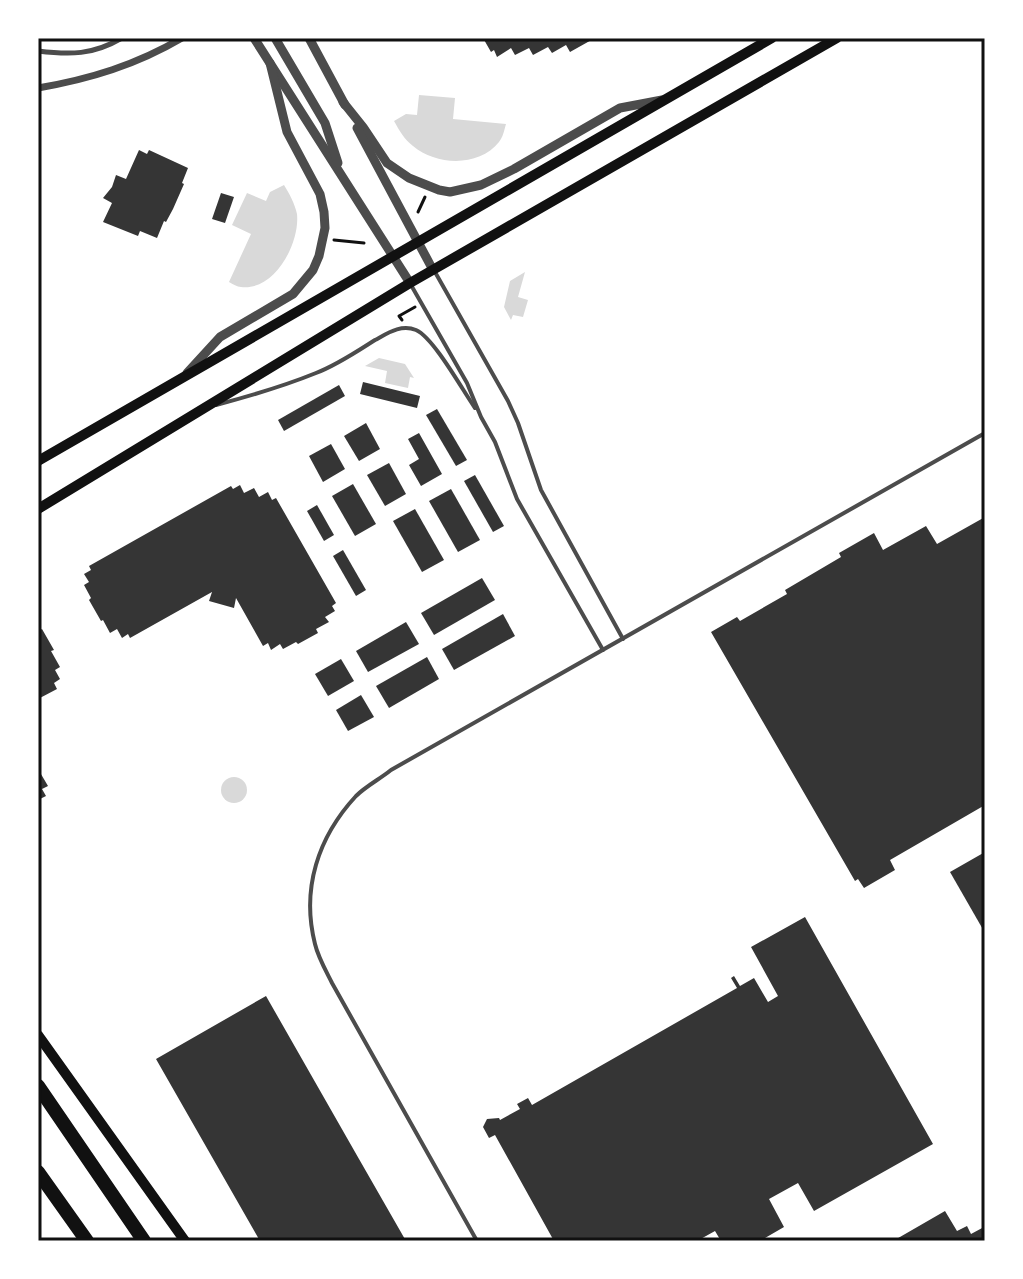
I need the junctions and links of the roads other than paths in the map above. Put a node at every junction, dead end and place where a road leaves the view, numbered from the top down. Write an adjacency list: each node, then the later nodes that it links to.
1 (122, 38): 8 (street)
2 (182, 38): 10 (street)
3 (254, 38): 9 (street)
4 (275, 38): 13 (street)
5 (309, 38): 12 (street)
6 (772, 38): 11 (main road)
7 (837, 38): 16 (main road)
8 (38, 51)
9 (270, 63): 13 (street); 18 (street)
10 (38, 88)
11 (666, 99): 12 (street); 14 (main road)
12 (343, 102): 14 (street)
13 (342, 177): 15 (street)
14 (418, 242): 15 (main road); 16 (street)
15 (393, 256): 17 (street); 18 (main road)
16 (433, 270): 17 (main road); 24 (lane)
17 (410, 283): 19 (main road); 20 (lane)
18 (183, 377): 22 (main road)
19 (205, 409): 20 (lane); 23 (main road)
20 (481, 417): 25 (lane)
21 (985, 433): 24 (lane)
22 (38, 461)
23 (38, 509)
24 (623, 639): 25 (lane)
25 (603, 650): 32 (lane)
26 (38, 1035): 31 (main road)
27 (38, 1086): 30 (highway)
28 (38, 1172): 29 (highway)
29 (87, 1241)
30 (144, 1241)
31 (185, 1241)
32 (477, 1241)

